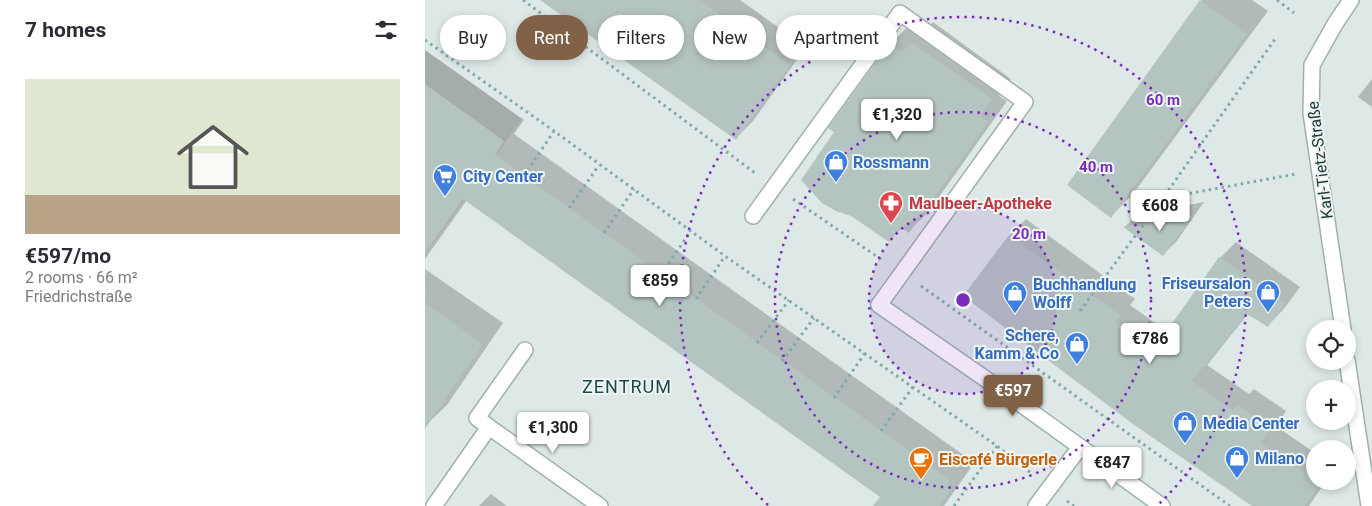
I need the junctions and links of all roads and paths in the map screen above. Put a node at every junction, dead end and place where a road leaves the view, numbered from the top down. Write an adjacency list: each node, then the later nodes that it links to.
1 (523, 0): 11 (path)
2 (1277, 0): 4 (path)
3 (1351, 0): 25 (street, Karl-Tietz-Straße)
4 (1294, 13)
5 (1275, 39): 13 (path)
6 (425, 40): 7 (path)
7 (554, 131): 8 (path); 10 (path)
8 (599, 165): 12 (path); 14 (path)
9 (1297, 174): 13 (path)
10 (524, 176)
11 (775, 187): 15 (street); 20 (path); 20 (street)
12 (634, 189): 16 (path); 17 (path)
13 (1163, 198): 23 (path)
14 (569, 208)
15 (753, 216)
16 (691, 231): 18 (path); 19 (path)
17 (604, 233)
18 (725, 256): 21 (path); 22 (path)
19 (661, 274)
20 (902, 274): 36 (street); 44 (path)
21 (696, 299)
22 (789, 300): 24 (path); 26 (path)
23 (1080, 311)
24 (814, 318): 28 (path); 29 (path)
25 (1342, 320)
26 (757, 343)
27 (525, 350): 33 (street)
28 (865, 354): 31 (path); 32 (path)
29 (782, 361)
30 (1349, 370): 45 (street)
31 (913, 387): 34 (path); 35 (path)
32 (834, 398)
33 (489, 427): 38 (street); 39 (street)
34 (881, 431)
35 (997, 446): 37 (path); 40 (path)
36 (1080, 447): 37 (street); 43 (street)
37 (1049, 487): 41 (street); 42 (path)
38 (434, 506)
39 (600, 506)
40 (954, 506)
41 (1036, 506)
42 (1074, 506)
43 (1162, 506)
44 (1230, 506)
45 (1369, 506)

